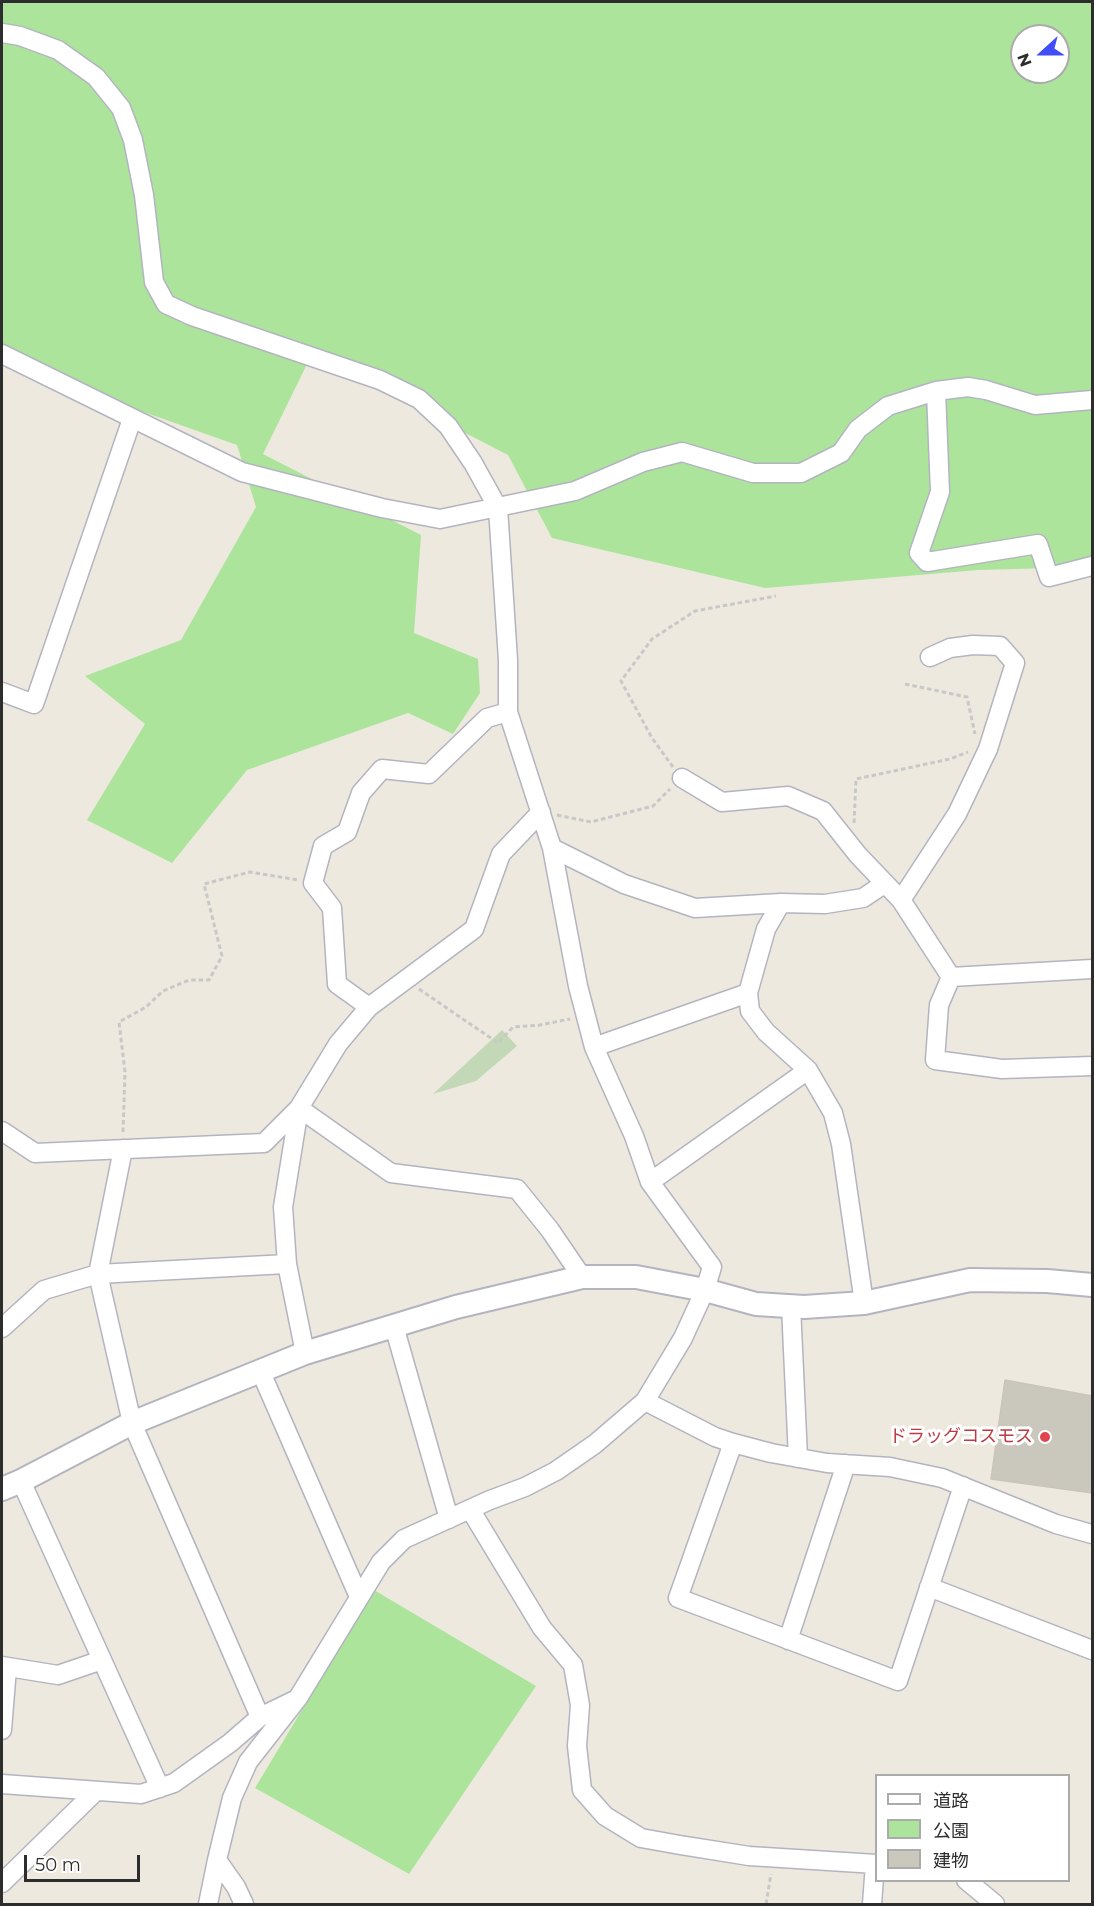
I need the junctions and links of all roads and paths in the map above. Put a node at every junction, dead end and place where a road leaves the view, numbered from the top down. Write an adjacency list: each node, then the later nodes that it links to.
1 (2, 33): 6 (street)
2 (2, 354): 5 (street)
3 (936, 391): 4 (street); 6 (street); 7 (street)
4 (1092, 400)
5 (132, 419): 6 (street); 11 (street)
6 (498, 508): 12 (street)
7 (1092, 566)
8 (776, 596): 15 (path)
9 (930, 657): 21 (street)
10 (905, 684): 13 (path)
11 (2, 693)
12 (508, 712): 16 (street); 19 (street)
13 (975, 738)
14 (978, 748): 18 (path)
15 (682, 778): 16 (path); 18 (street)
16 (541, 812): 17 (street); 25 (street)
17 (552, 848): 22 (street); 28 (street)
18 (853, 849): 20 (street)
19 (313, 883): 27 (street); 34 (path)
20 (884, 884): 21 (street); 22 (street)
21 (901, 900): 24 (street)
22 (781, 903): 26 (street)
23 (1092, 969): 24 (street)
24 (951, 976): 30 (street)
25 (404, 981): 27 (street); 28 (path)
26 (748, 993): 29 (street); 31 (street)
27 (369, 1007): 32 (street)
28 (586, 1015): 29 (street)
29 (594, 1047): 35 (street)
30 (1092, 1066)
31 (808, 1070): 35 (street); 41 (street)
32 (299, 1108): 34 (street); 36 (street); 38 (street)
33 (2, 1131): 34 (street)
34 (123, 1149): 37 (street)
35 (650, 1182): 40 (street)
36 (287, 1264): 37 (street); 45 (street)
37 (99, 1274): 44 (street); 48 (street)
38 (582, 1277): 40 (street); 43 (street)
39 (1092, 1286): 41 (street)
40 (705, 1290): 42 (street); 47 (street)
41 (864, 1303): 42 (street)
42 (791, 1306): 50 (street)
43 (394, 1326): 45 (street); 55 (street)
44 (2, 1328)
45 (305, 1353): 46 (street)
46 (260, 1370): 48 (street); 58 (street)
47 (645, 1401): 49 (street); 54 (street)
48 (132, 1423): 52 (street); 64 (street)
49 (733, 1443): 50 (street); 59 (street)
50 (798, 1458): 51 (street)
51 (846, 1464): 53 (street); 59 (street)
52 (11, 1485): 61 (street)
53 (963, 1486): 56 (street); 57 (street)
54 (470, 1509): 55 (street); 69 (street)
55 (449, 1518): 58 (street)
56 (1092, 1534)
57 (929, 1587): 59 (street); 60 (street)
58 (359, 1597): 63 (street)
59 (788, 1640)
60 (1092, 1650)
61 (102, 1660): 62 (street); 67 (street)
62 (4, 1667): 65 (street)
63 (298, 1698): 64 (street); 70 (street)
64 (260, 1716): 67 (street)
65 (2, 1730)
66 (2, 1784): 68 (street)
67 (160, 1788): 68 (street)
68 (95, 1792): 74 (street)
69 (773, 1858): 71 (street); 77 (path)
70 (217, 1860): 75 (street); 76 (street)
71 (875, 1864)
72 (875, 1874): 78 (street)
73 (967, 1882): 79 (street)
74 (2, 1883)
75 (208, 1905)
76 (244, 1905)
77 (766, 1905)
78 (872, 1905)
79 (995, 1905)

